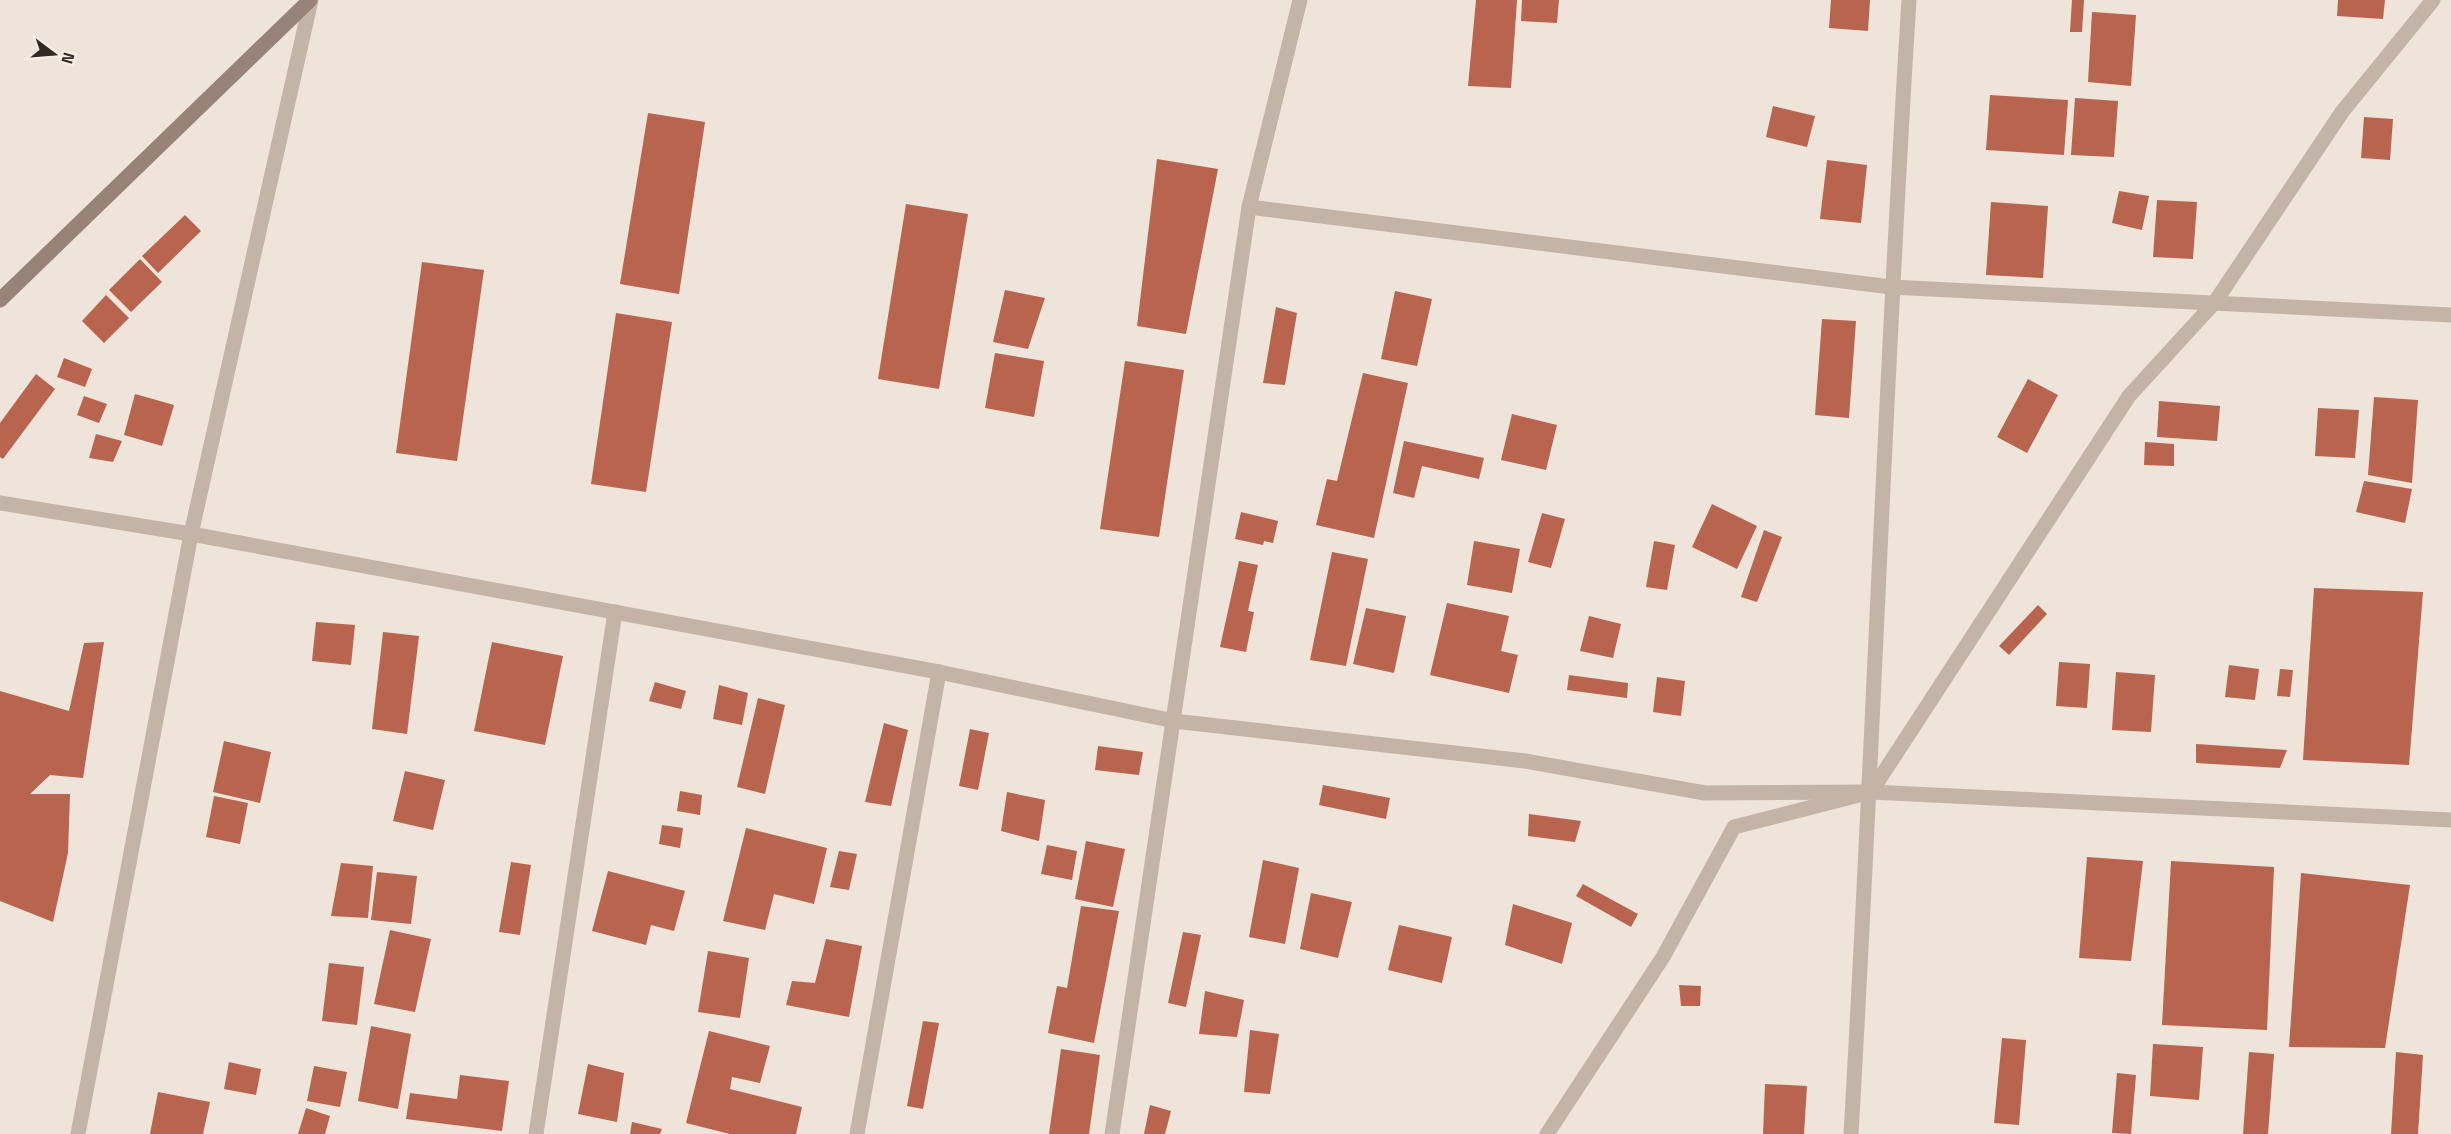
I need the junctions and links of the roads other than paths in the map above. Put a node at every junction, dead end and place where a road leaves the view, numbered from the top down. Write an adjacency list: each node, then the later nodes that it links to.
1 (311, 0): 7 (main road); 11 (street)
2 (1300, 0): 5 (street)
3 (1909, 0): 6 (street)
4 (2433, 0): 8 (street)
5 (1249, 207): 6 (street); 14 (street)
6 (1891, 287): 8 (street); 15 (street)
7 (0, 300)
8 (2215, 302): 9 (street); 15 (street)
9 (2451, 315)
10 (0, 503): 11 (street)
11 (191, 534): 12 (street); 17 (street)
12 (615, 612): 13 (street); 18 (street)
13 (939, 672): 14 (street); 19 (street)
14 (1174, 721): 15 (street); 20 (street)
15 (1871, 792): 16 (street); 21 (street); 22 (street)
16 (2451, 820)
17 (78, 1134)
18 (536, 1134)
19 (857, 1134)
20 (1112, 1134)
21 (1547, 1134)
22 (1851, 1134)

